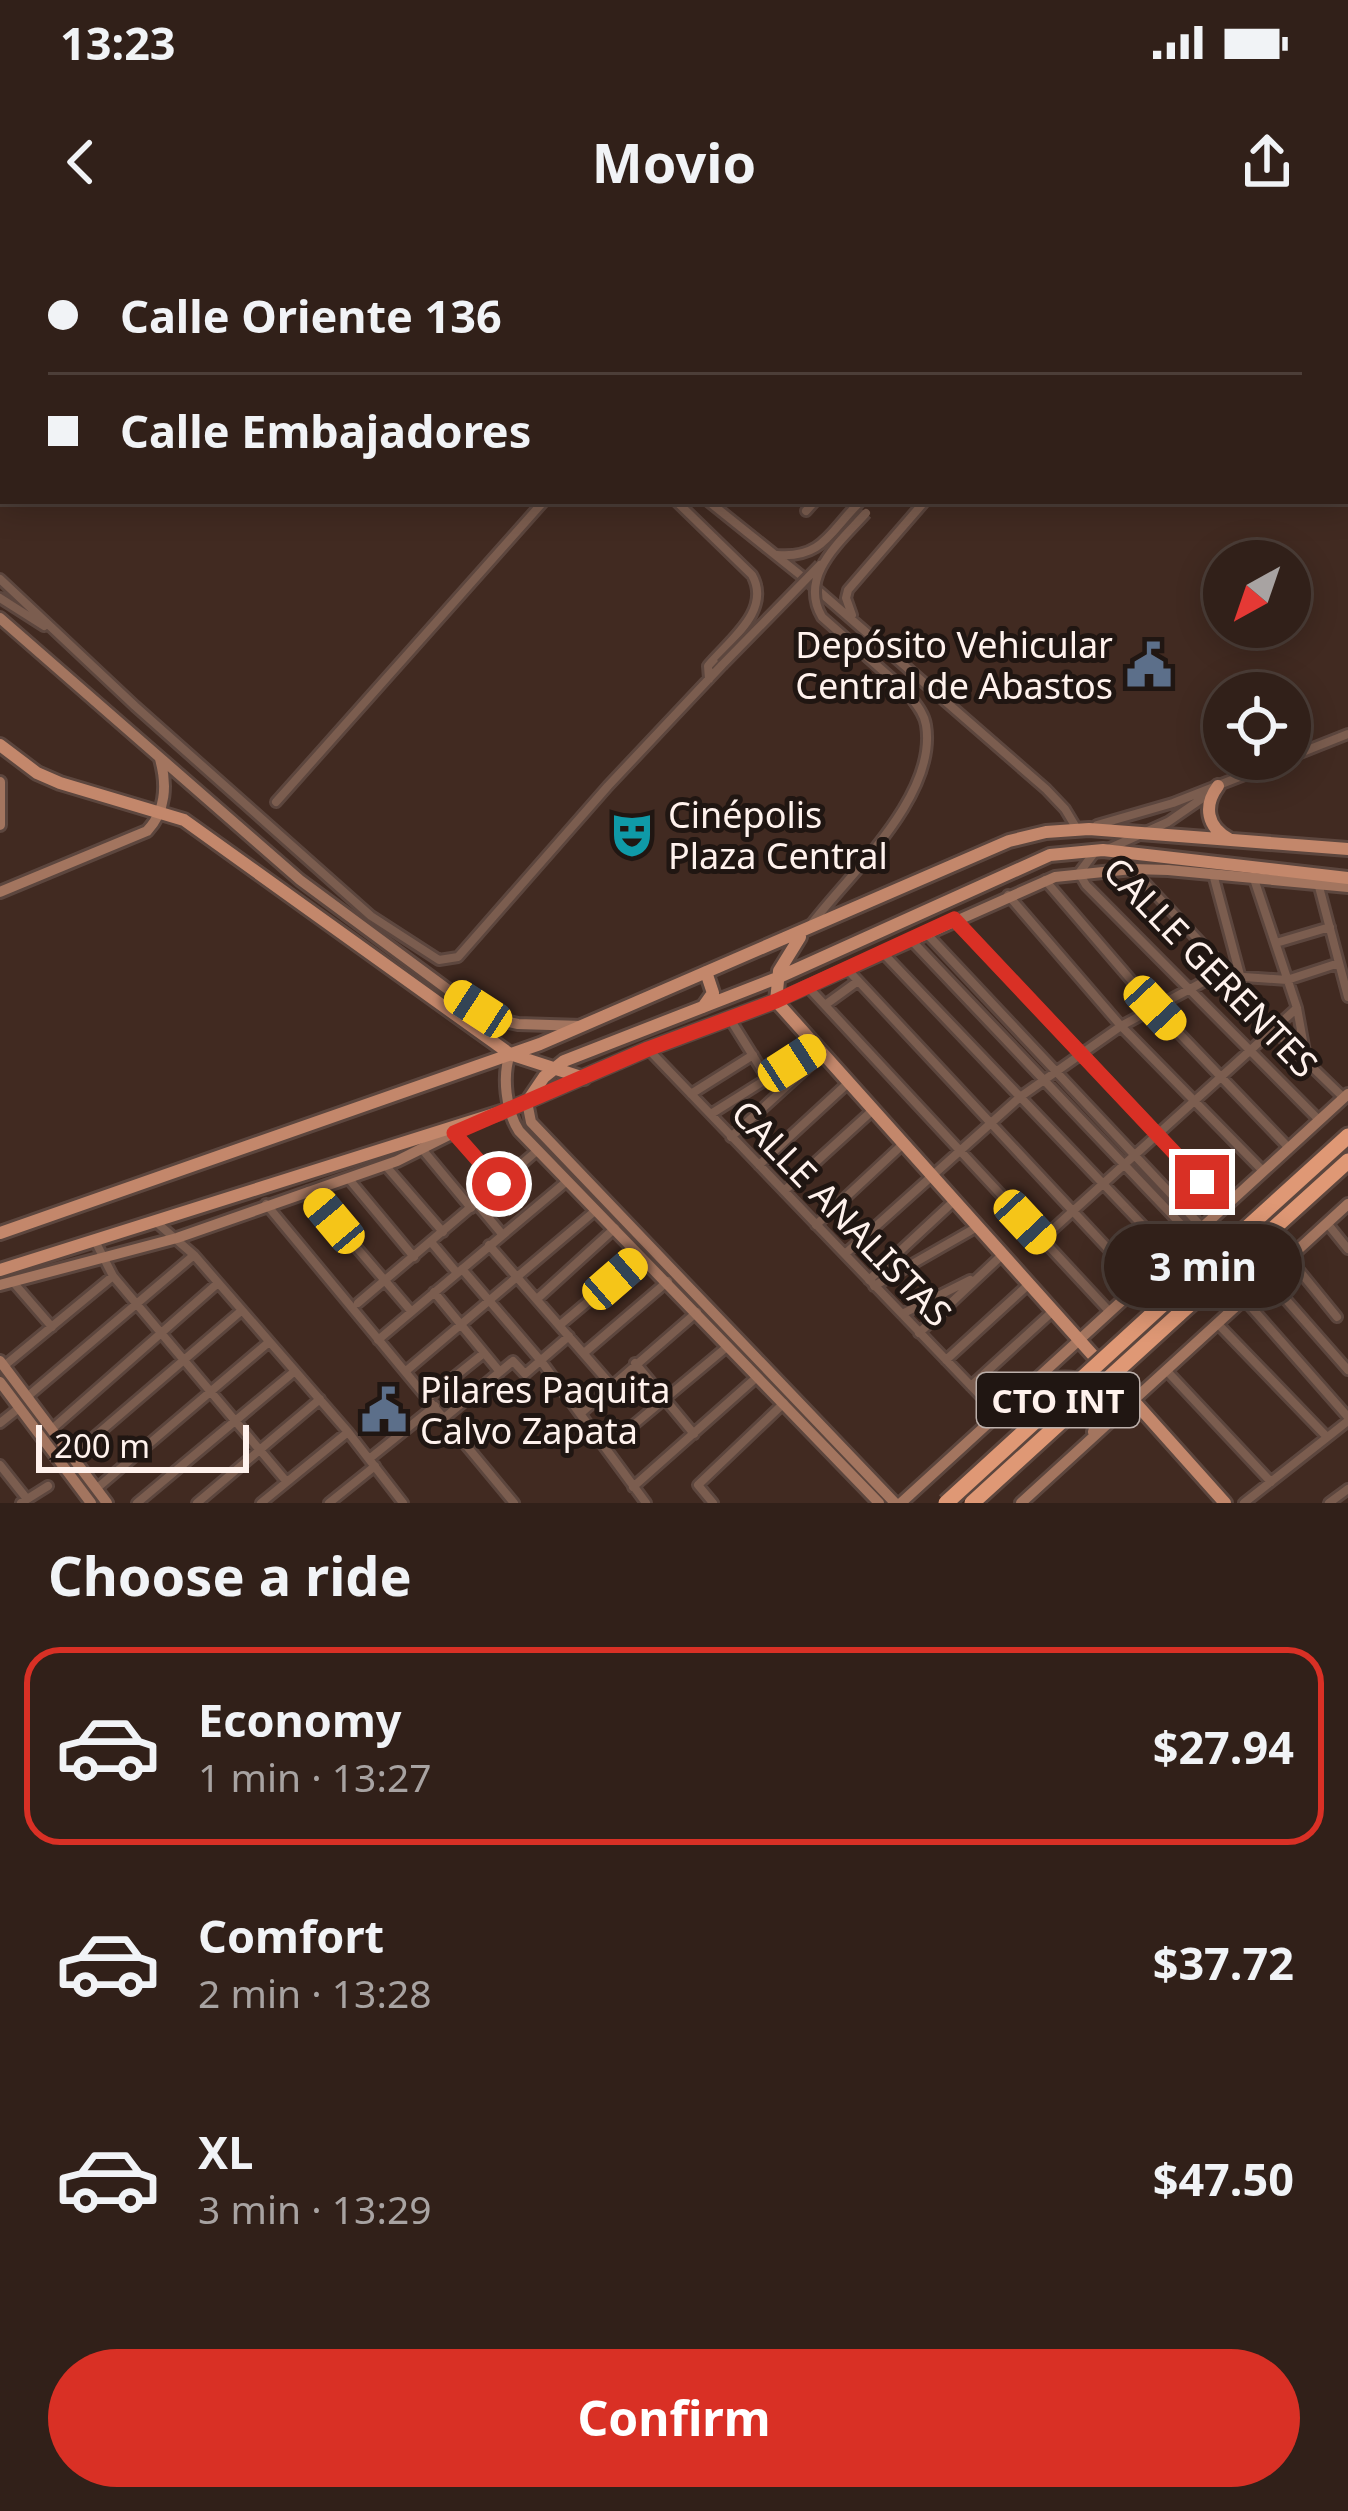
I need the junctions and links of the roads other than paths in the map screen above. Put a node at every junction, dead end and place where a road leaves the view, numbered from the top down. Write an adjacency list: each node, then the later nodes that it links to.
1 (541, 504): 24 (street)
2 (679, 504): 16 (street)
3 (712, 504): 9 (street)
4 (812, 504): 8 (street)
5 (858, 504): 9 (street)
6 (870, 504): 10 (street, bridge)
7 (922, 504): 14 (street)
8 (806, 511)
9 (776, 555): 14 (street)
10 (821, 564): 16 (street, bridge); 45 (street, bridge)
11 (0, 579): 15 (street)
12 (0, 598): 15 (street)
13 (0, 618): 20 (street)
14 (855, 622): 27 (street)
15 (60, 637): 16 (street)
16 (709, 679)
17 (1348, 734): 19 (street)
18 (0, 745): 25 (main road)
19 (1311, 749)
20 (159, 757): 25 (street); 66 (street)
21 (1234, 780): 23 (street)
22 (0, 782): 26 (street)
23 (1217, 787): 27 (street); 28 (street); 29 (main road)
24 (276, 802)
25 (160, 810): 41 (street); 72 (main road)
26 (0, 825)
27 (1076, 830): 28 (main road); 32 (main road); 45 (main road)
28 (1146, 833): 29 (main road); 31 (street)
29 (1230, 839): 30 (main road)
30 (1348, 849)
31 (1100, 851): 32 (main road); 35 (street, CALLE GERENTES); 37 (main road)
32 (1062, 853): 54 (main road)
33 (1132, 869): 34 (street); 35 (street); 53 (street)
34 (1212, 872): 36 (street); 53 (street)
35 (1079, 873): 38 (street); 58 (street, CALLE GERENTES)
36 (1253, 876): 39 (street); 48 (street)
37 (1348, 878)
38 (1045, 880): 42 (street); 63 (street)
39 (1318, 883): 40 (street); 44 (street)
40 (1348, 887)
41 (0, 892)
42 (1008, 895): 43 (street); 67 (street)
43 (954, 919): 46 (street); 73 (street)
44 (1330, 927): 48 (street); 50 (street)
45 (805, 932): 52 (main road); 54 (main road)
46 (926, 932): 47 (street); 77 (street)
47 (910, 938): 49 (street); 81 (street)
48 (1276, 944): 55 (street)
49 (882, 952): 51 (street); 85 (street)
50 (1340, 963): 55 (street); 59 (street)
51 (848, 969): 56 (street); 57 (street)
52 (706, 972): 62 (main road); 66 (main road)
53 (1235, 975): 55 (street); 58 (street)
54 (777, 978): 60 (main road); 62 (main road)
55 (1287, 980): 64 (street)
56 (859, 981): 61 (street); 93 (street)
57 (808, 986): 60 (street); 61 (street)
58 (1190, 988): 63 (street); 71 (street, CALLE GERENTES)
59 (1348, 997)
60 (776, 1001): 65 (main road); 70 (main road)
61 (825, 1005): 102 (street)
62 (703, 1008): 76 (main road)
63 (1155, 1008): 67 (street); 78 (street)
64 (1297, 1008): 68 (street); 75 (street)
65 (730, 1019): 69 (main road); 74 (street)
66 (585, 1025): 72 (main road)
67 (1121, 1026): 73 (street); 86 (street)
68 (1273, 1029): 71 (street); 75 (street)
69 (648, 1049): 79 (main road); 83 (street, CALLE ANALISTAS)
70 (819, 1050): 80 (street); 82 (main road); 97 (street)
71 (1250, 1050): 78 (street); 92 (street, CALLE GERENTES)
72 (510, 1054): 76 (main road); 88 (street); 131 (main road)
73 (1079, 1054): 77 (street); 95 (street)
74 (753, 1055): 80 (street); 83 (street)
75 (1307, 1063): 84 (street)
76 (551, 1070): 79 (main road); 87 (main road)
77 (1056, 1071): 81 (street); 103 (street)
78 (1220, 1077): 86 (street); 99 (street)
79 (584, 1078): 87 (main road)
80 (768, 1079): 90 (street)
81 (1043, 1080): 85 (street); 107 (street)
82 (848, 1083): 89 (main road); 106 (street)
83 (691, 1094): 90 (street, CALLE ANALISTAS)
84 (1346, 1096): 92 (street, CTO INT)
85 (1020, 1097): 93 (street); 113 (street)
86 (1193, 1100): 95 (street); 108 (street)
87 (527, 1102): 88 (main road); 114 (street)
88 (509, 1109): 91 (main road); 101 (street)
89 (873, 1110): 98 (main road); 116 (street)
90 (711, 1114): 97 (street, CALLE ANALISTAS)
91 (483, 1118): 94 (street); 124 (main road)
92 (1319, 1120): 99 (street, CTO INT)
93 (992, 1121): 102 (street); 123 (street)
94 (454, 1133): 100 (street); 112 (street)
95 (1155, 1134): 103 (street); 121 (street)
96 (1348, 1136): 243 (highway, CTO INT, bridge)
97 (731, 1137): 106 (street, CALLE ANALISTAS)
98 (903, 1144): 109 (main road); 126 (street)
99 (1288, 1148): 108 (street, CTO INT)
100 (422, 1149): 105 (street); 120 (street)
101 (538, 1150): 111 (street); 112 (street)
102 (959, 1150): 109 (street); 135 (street)
103 (1134, 1154): 107 (street); 130 (street)
104 (1348, 1162): 244 (highway, CTO INT, bridge)
105 (385, 1165): 110 (street); 129 (street)
106 (759, 1165): 116 (street, CALLE ANALISTAS)
107 (1123, 1165): 113 (street); 130 (street)
108 (1263, 1172): 121 (street, CTO INT)
109 (931, 1176): 117 (main road); 139 (street)
110 (347, 1178): 115 (street); 143 (street)
111 (568, 1180): 114 (street); 132 (street)
112 (499, 1184): 120 (street)
113 (1103, 1185): 123 (street); 142 (street)
114 (587, 1190): 122 (street); 242 (street)
115 (308, 1191): 118 (street); 154 (street)
116 (784, 1191): 126 (street, CALLE ANALISTAS)
117 (954, 1201): 127 (main road); 156 (street)
118 (266, 1204): 133 (street); 180 (street)
119 (1348, 1204): 125 (street, CTO INT)
120 (474, 1206): 129 (street); 132 (street)
121 (1225, 1206): 130 (street, CTO INT)
122 (597, 1209): 128 (street); 151 (street)
123 (1074, 1211): 135 (street); 157 (street)
124 (156, 1222): 133 (street); 134 (main road)
125 (1327, 1223): 138 (street); 145 (street, CTO INT)
126 (816, 1225): 139 (street, CALLE ANALISTAS)
127 (977, 1227): 141 (main road); 156 (street)
128 (616, 1228): 144 (street); 161 (street)
129 (443, 1232): 136 (street)
130 (1197, 1232): 142 (street, CTO INT)
131 (0, 1233)
132 (502, 1234): 137 (street)
133 (177, 1238): 140 (street); 146 (street)
134 (94, 1239): 146 (street); 147 (main road)
135 (1041, 1240): 169 (street)
136 (431, 1242): 143 (street); 148 (street)
137 (489, 1245): 148 (street); 151 (street)
138 (1348, 1249)
139 (845, 1254): 156 (street, CALLE ANALISTAS)
140 (194, 1255): 155 (street); 165 (street)
141 (1003, 1255): 149 (street); 159 (main road)
142 (1171, 1255): 157 (street, CTO INT)
143 (414, 1256): 154 (street)
144 (642, 1256): 153 (street); 175 (street)
145 (1289, 1258): 152 (street, CTO INT); 172 (street)
146 (102, 1261): 150 (street); 158 (street)
147 (0, 1270)
148 (459, 1271): 160 (street); 163 (street)
149 (981, 1274): 171 (street); 178 (street)
150 (112, 1276): 165 (street); 176 (street)
151 (517, 1276): 161 (street); 163 (street)
152 (1267, 1278): 162 (street, CTO INT); 192 (street)
153 (668, 1281): 170 (street); 185 (street)
154 (384, 1282): 164 (street); 167 (street)
155 (218, 1283): 166 (street); 177 (street)
156 (872, 1283): 171 (street, CALLE ANALISTAS)
157 (1140, 1283): 169 (street, CTO INT)
158 (6, 1284): 176 (street)
159 (1028, 1284): 168 (main road); 187 (street)
160 (434, 1292): 167 (street); 174 (street)
161 (537, 1299): 175 (street)
162 (1244, 1299): 173 (street, CTO INT); 212 (street)
163 (489, 1300): 174 (street); 188 (street)
164 (358, 1303)
165 (137, 1304): 177 (street); 202 (street)
166 (241, 1311): 182 (street); 186 (street)
167 (411, 1311): 180 (street)
168 (1052, 1311): 181 (main road); 200 (street)
169 (1109, 1311): 181 (street, CTO INT)
170 (697, 1312): 183 (street); 190 (street)
171 (902, 1314): 178 (street, CALLE ANALISTAS)
172 (1337, 1317)
173 (1217, 1323): 191 (street, CTO INT); 218 (street)
174 (460, 1325): 184 (street); 194 (street)
175 (560, 1325): 179 (street)
176 (52, 1327): 189 (street)
177 (161, 1332): 186 (street); 215 (street)
178 (920, 1333): 187 (street, CALLE ANALISTAS)
179 (569, 1336): 185 (street); 188 (street)
180 (378, 1340): 194 (street)
181 (1077, 1340): 198 (street, CTO INT); 205 (main road)
182 (269, 1342): 193 (street); 201 (street)
183 (729, 1345): 196 (street); 203 (street)
184 (484, 1353): 195 (street); 206 (street)
185 (584, 1353): 199 (street)
186 (184, 1360): 201 (street); 222 (street)
187 (946, 1360): 200 (street, CALLE ANALISTAS)
188 (541, 1361): 195 (street); 209 (street)
189 (2, 1363): 202 (street)
190 (635, 1364): 199 (street); 203 (street)
191 (1166, 1370): 205 (street, CTO INT); 226 (street)
192 (1348, 1370)
193 (295, 1371): 204 (street); 213 (street)
194 (406, 1371): 206 (street)
195 (500, 1372): 211 (street)
196 (758, 1376): 207 (street); 217 (street)
197 (0, 1382): 208 (street)
198 (1033, 1382): 210 (street, CTO INT); 219 (street)
199 (611, 1385): 209 (street)
200 (970, 1386): 210 (street, CALLE ANALISTAS)
201 (209, 1391): 213 (street); 230 (street)
202 (27, 1396): 215 (street)
203 (664, 1398): 217 (street); 220 (street)
204 (320, 1399): 216 (street); 221 (street)
205 (1132, 1401): 219 (street, CTO INT); 246 (main road)
206 (431, 1402): 211 (street); 223 (street)
207 (784, 1403): 240 (street); 241 (street)
208 (19, 1408): 214 (street); 230 (street)
209 (580, 1413): 220 (street)
210 (998, 1414): 242 (street, CTO INT)
211 (444, 1418): 238 (street)
212 (1348, 1419): 218 (street)
213 (236, 1422): 221 (street); 234 (street)
214 (0, 1423)
215 (52, 1430): 222 (street)
216 (348, 1432): 223 (street); 225 (street)
217 (694, 1434): 228 (street)
218 (1327, 1437): 226 (street)
219 (1089, 1441): 245 (street, CTO INT)
220 (606, 1448): 228 (street)
221 (260, 1450): 225 (street); 235 (street)
222 (72, 1456): 230 (street)
223 (372, 1463): 232 (street); 237 (street)
224 (2, 1471): 231 (street)
225 (286, 1481): 236 (street)
226 (1271, 1482): 247 (street)
227 (48, 1486): 231 (street)
228 (633, 1487): 239 (street)
229 (1348, 1489): 248 (street)
230 (91, 1497): 233 (street)
231 (24, 1501)
232 (398, 1501)
233 (107, 1503)
234 (137, 1503)
235 (197, 1503)
236 (261, 1503)
237 (329, 1503)
238 (514, 1503)
239 (646, 1503)
240 (712, 1503)
241 (879, 1503)
242 (898, 1503)
243 (946, 1503)
244 (972, 1503)
245 (1021, 1503)
246 (1225, 1503)
247 (1244, 1503)
248 (1329, 1503)

